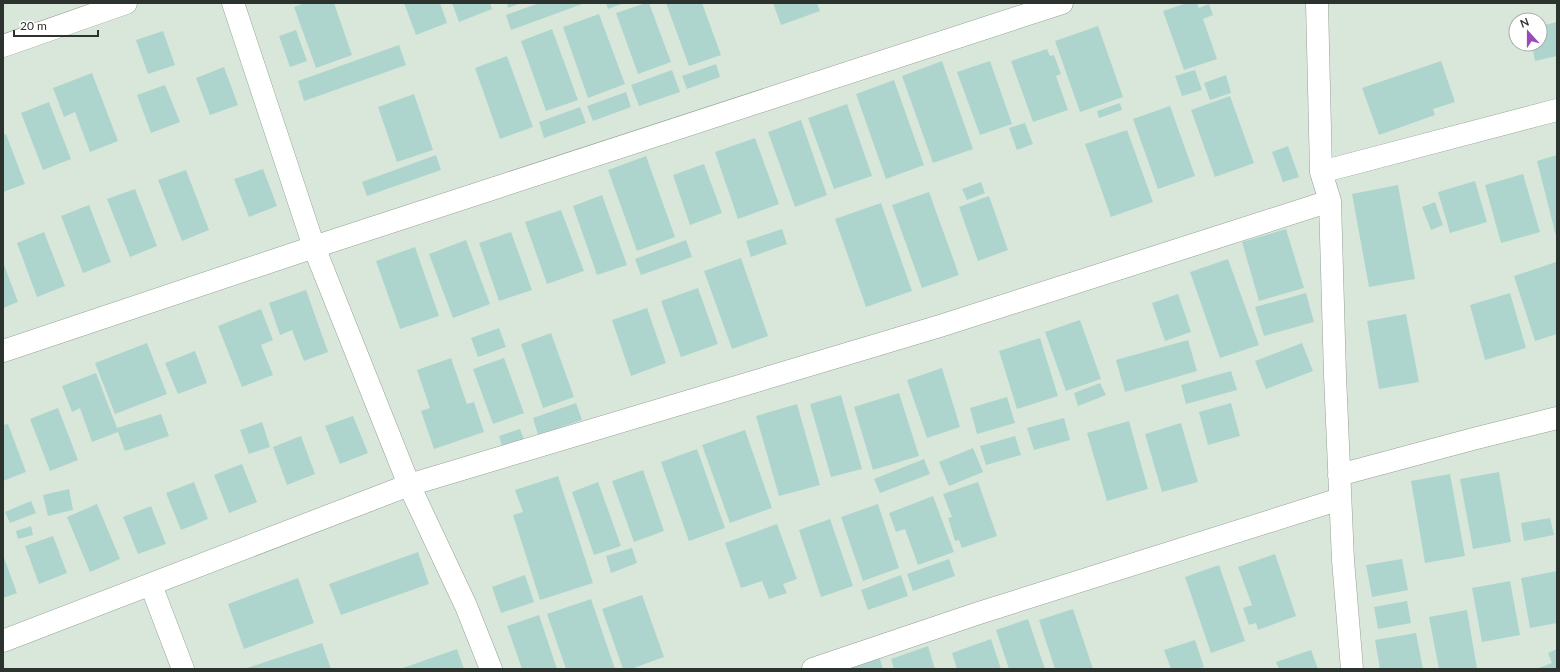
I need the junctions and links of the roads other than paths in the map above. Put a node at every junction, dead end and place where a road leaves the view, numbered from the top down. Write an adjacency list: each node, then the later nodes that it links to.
1 (126, 3): 5 (street)
2 (233, 3): 9 (street)
3 (1062, 3): 9 (street)
4 (1317, 3): 7 (street)
5 (3, 46)
6 (1557, 110): 7 (street)
7 (1321, 172): 8 (street)
8 (1330, 201): 12 (street); 13 (street)
9 (314, 246): 10 (street); 13 (street)
10 (3, 351)
11 (1557, 418): 12 (street)
12 (1339, 475): 14 (street)
13 (409, 485): 15 (street); 18 (street)
14 (1340, 500): 19 (street); 20 (street)
15 (151, 585): 16 (street); 17 (street)
16 (3, 641)
17 (183, 669)
18 (491, 669)
19 (813, 669)
20 (1352, 669)

